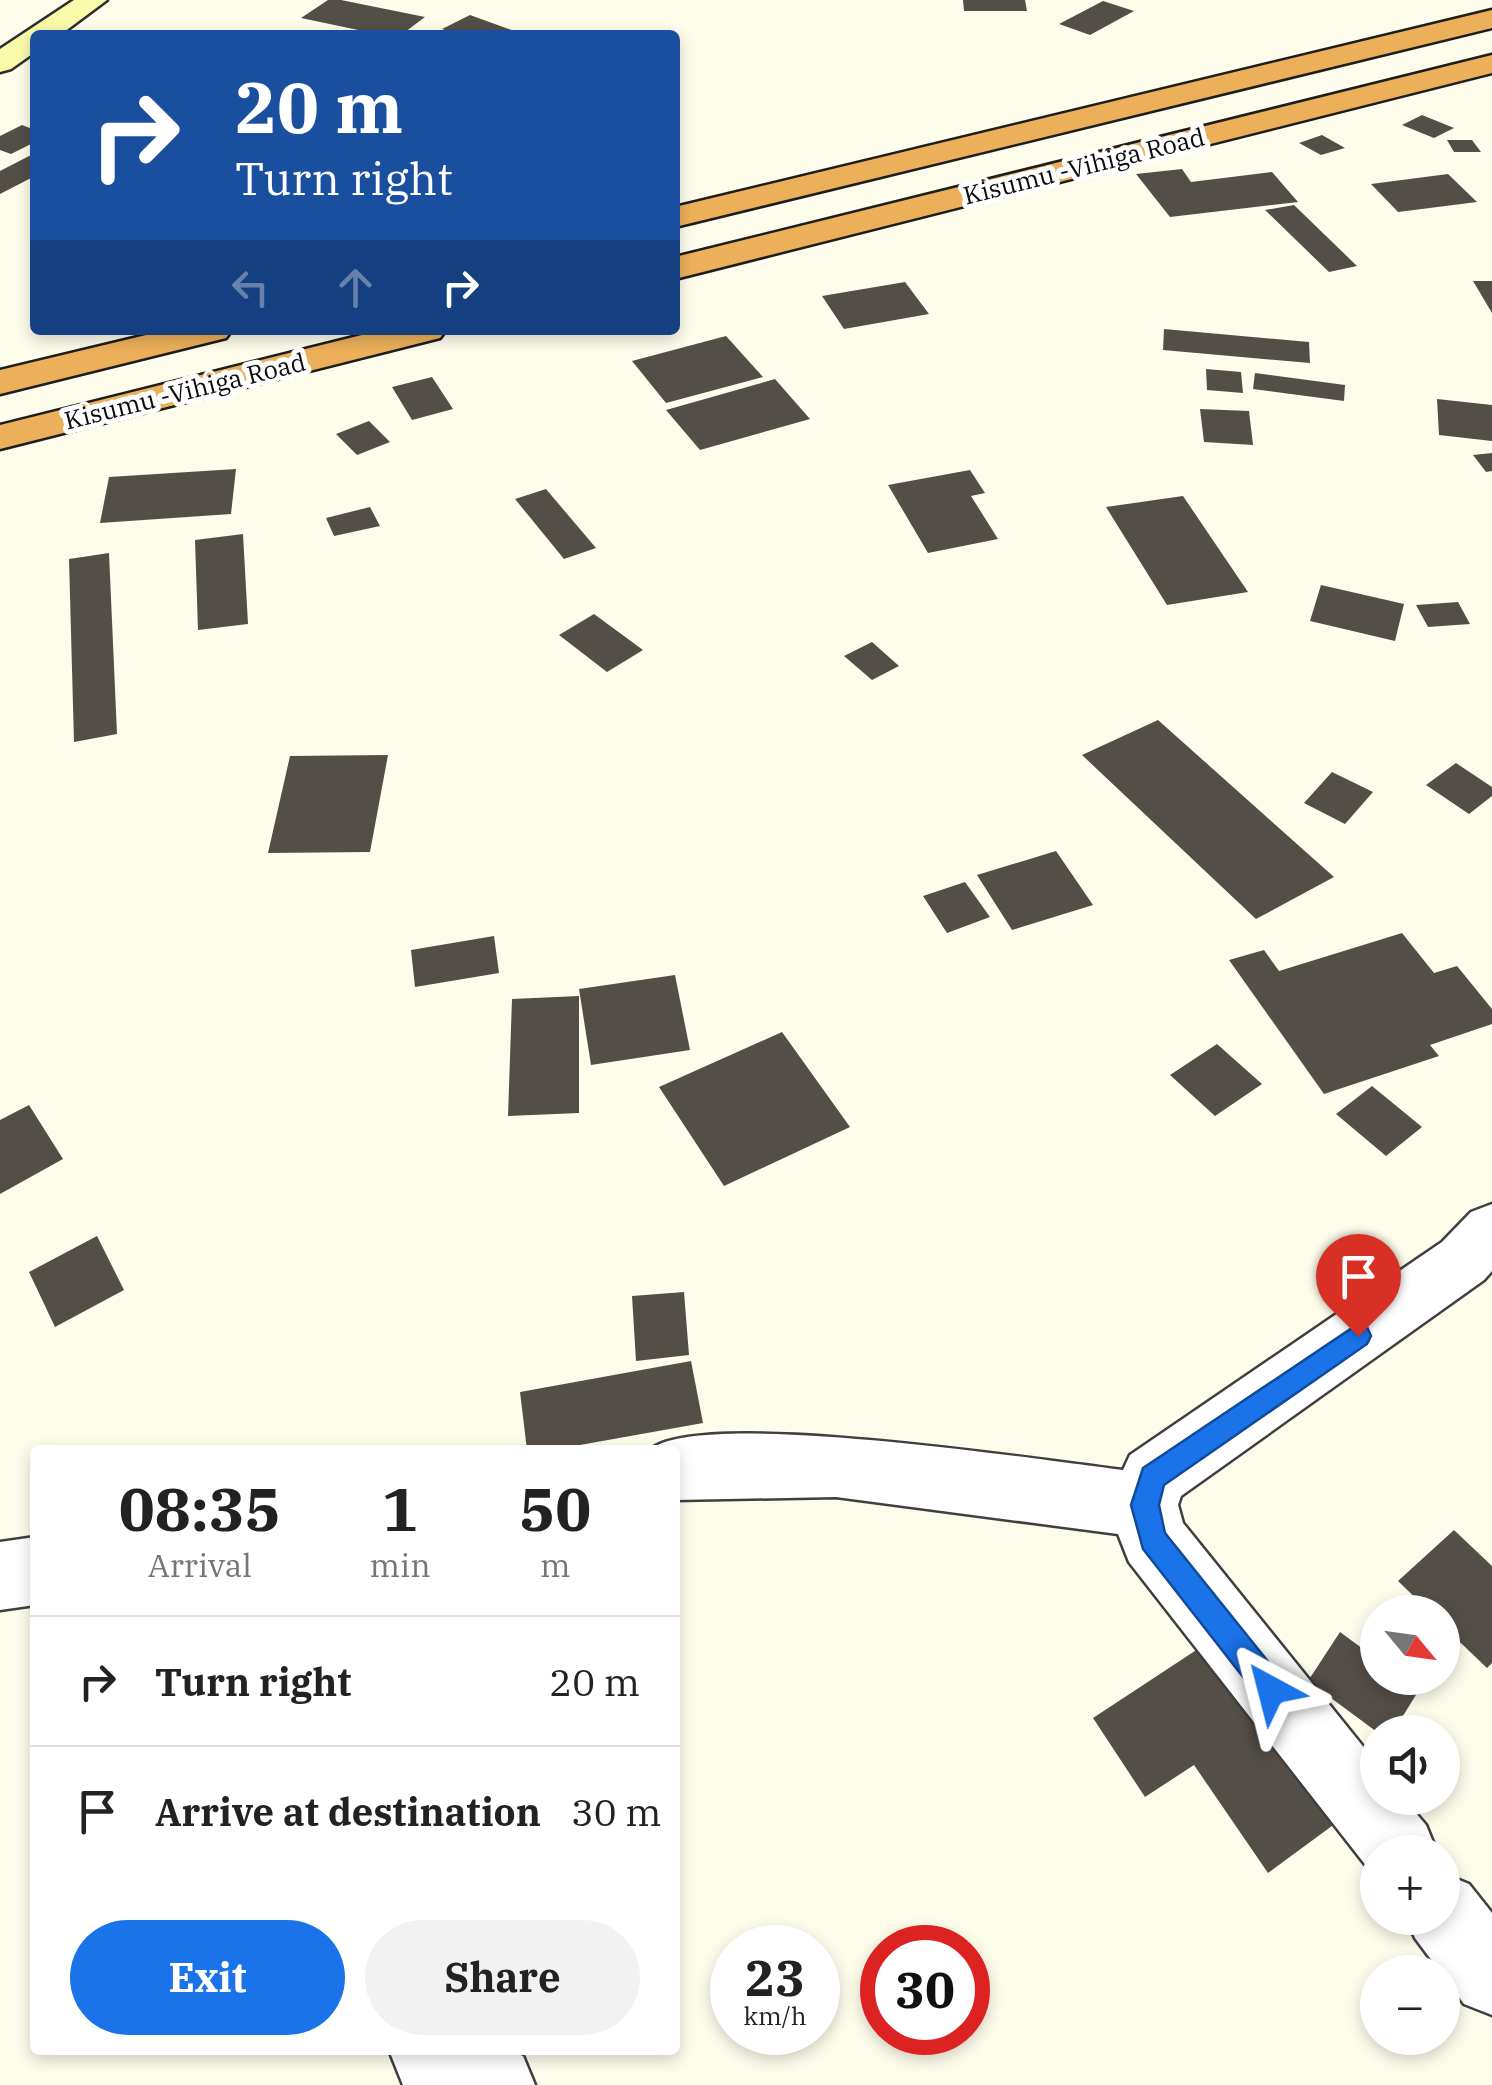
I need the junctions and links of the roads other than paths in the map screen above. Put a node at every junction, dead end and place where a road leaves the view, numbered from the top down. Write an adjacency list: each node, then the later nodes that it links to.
1 (92, 0): 3 (street)
2 (1492, 20): 7 (highway, Kisumu -Vihiga Road)
3 (47, 30)
4 (30, 42): 5 (street)
5 (0, 63)
6 (1492, 64): 8 (highway, Kisumu -Vihiga Road)
7 (680, 217)
8 (680, 267)
9 (193, 335): 11 (highway, Kisumu -Vihiga Road)
10 (408, 335): 12 (highway, Kisumu -Vihiga Road)
11 (0, 382)
12 (0, 437)
13 (1492, 1230): 15 (street)
14 (680, 1469): 15 (street)
15 (1145, 1505): 18 (street)
16 (30, 1572): 17 (street)
17 (0, 1576)
18 (1385, 1835)
19 (1460, 1934): 20 (street)
20 (1492, 1976)
21 (431, 2055): 22 (street)
22 (494, 2085)

